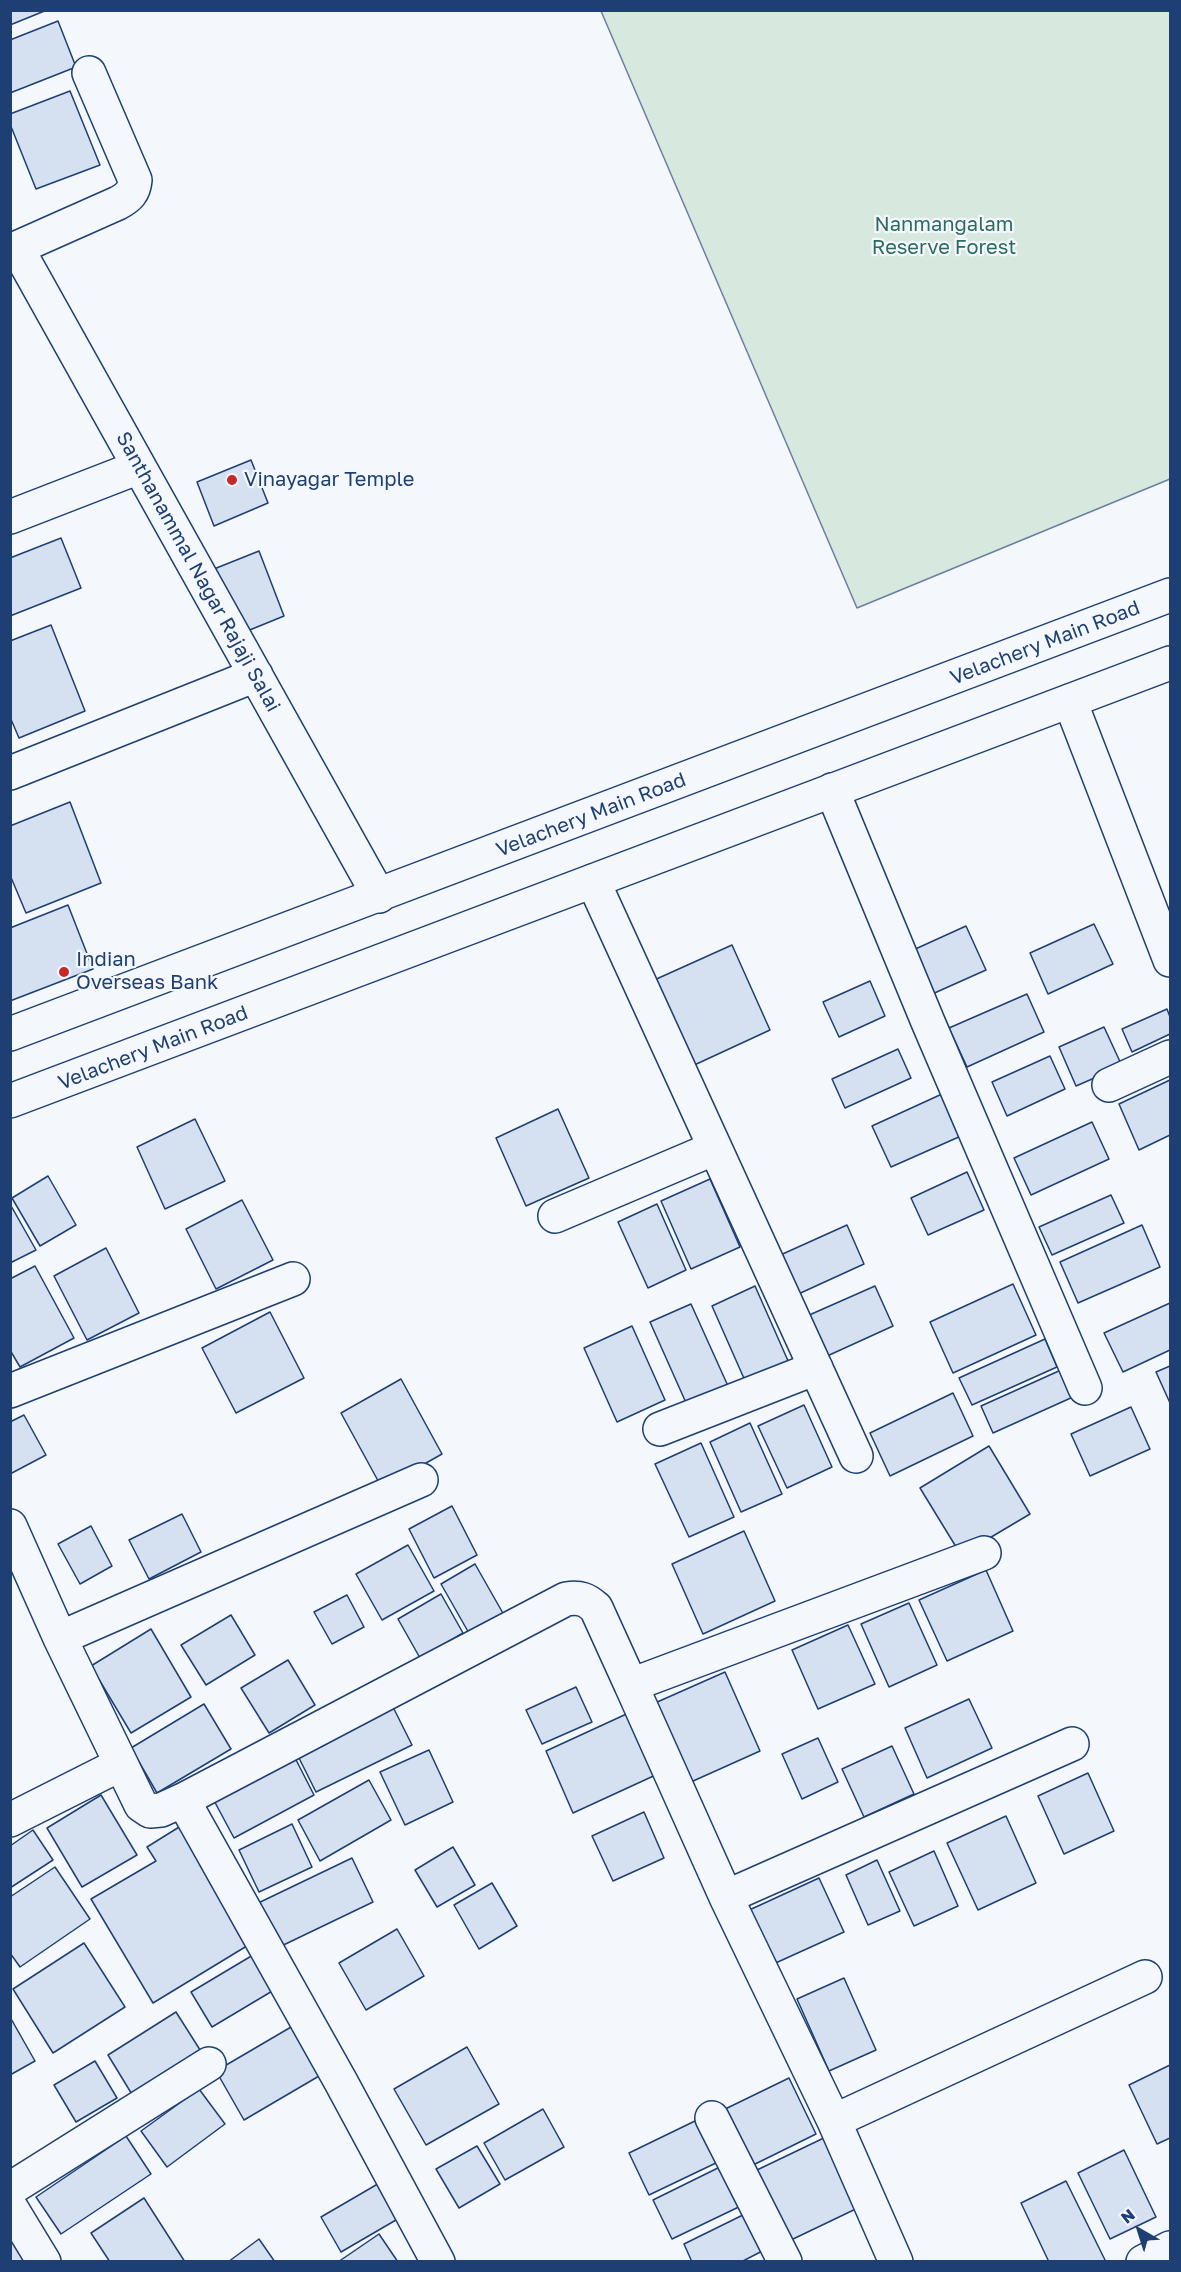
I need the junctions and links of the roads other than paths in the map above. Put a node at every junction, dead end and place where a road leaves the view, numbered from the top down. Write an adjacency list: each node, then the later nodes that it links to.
1 (89, 73): 2 (street)
2 (14, 249): 3 (street, Santhanammal Nagar Rajaji Salai)
3 (139, 467): 4 (street); 7 (street, Santhanammal Nagar Rajaji Salai)
4 (10, 518)
5 (1170, 595): 12 (street, Velachery Main Road)
6 (1170, 663): 8 (street, Velachery Main Road)
7 (256, 675): 9 (street); 12 (street, Santhanammal Nagar Rajaji Salai)
8 (1070, 701): 10 (street, Velachery Main Road); 13 (street)
9 (10, 773)
10 (832, 790): 11 (street, Velachery Main Road); 22 (street)
11 (593, 881): 17 (street, Velachery Main Road); 18 (street)
12 (379, 896): 14 (street, Velachery Main Road)
13 (1170, 960)
14 (10, 1034)
15 (1170, 1057): 16 (street)
16 (1109, 1085)
17 (10, 1101)
18 (716, 1148): 19 (street); 21 (street)
19 (555, 1216)
20 (293, 1279): 23 (street)
21 (816, 1368): 24 (street); 25 (street)
22 (1085, 1388)
23 (10, 1391)
24 (660, 1428)
25 (856, 1456)
26 (421, 1480): 29 (street)
27 (10, 1526): 29 (street)
28 (984, 1553): 30 (street)
29 (60, 1638): 32 (street)
30 (631, 1686): 33 (street); 35 (street)
31 (1072, 1744): 35 (street)
32 (121, 1764): 33 (street); 34 (street)
33 (183, 1800): 44 (street)
34 (10, 1820)
35 (726, 1897): 39 (street)
36 (1145, 1977): 39 (street)
37 (209, 2064): 40 (street)
38 (712, 2118): 45 (street)
39 (834, 2121): 46 (street)
40 (10, 2189)
41 (10, 2206): 43 (street)
42 (1170, 2248): 47 (street)
43 (44, 2262)
44 (438, 2262)
45 (785, 2262)
46 (896, 2262)
47 (1143, 2262)

